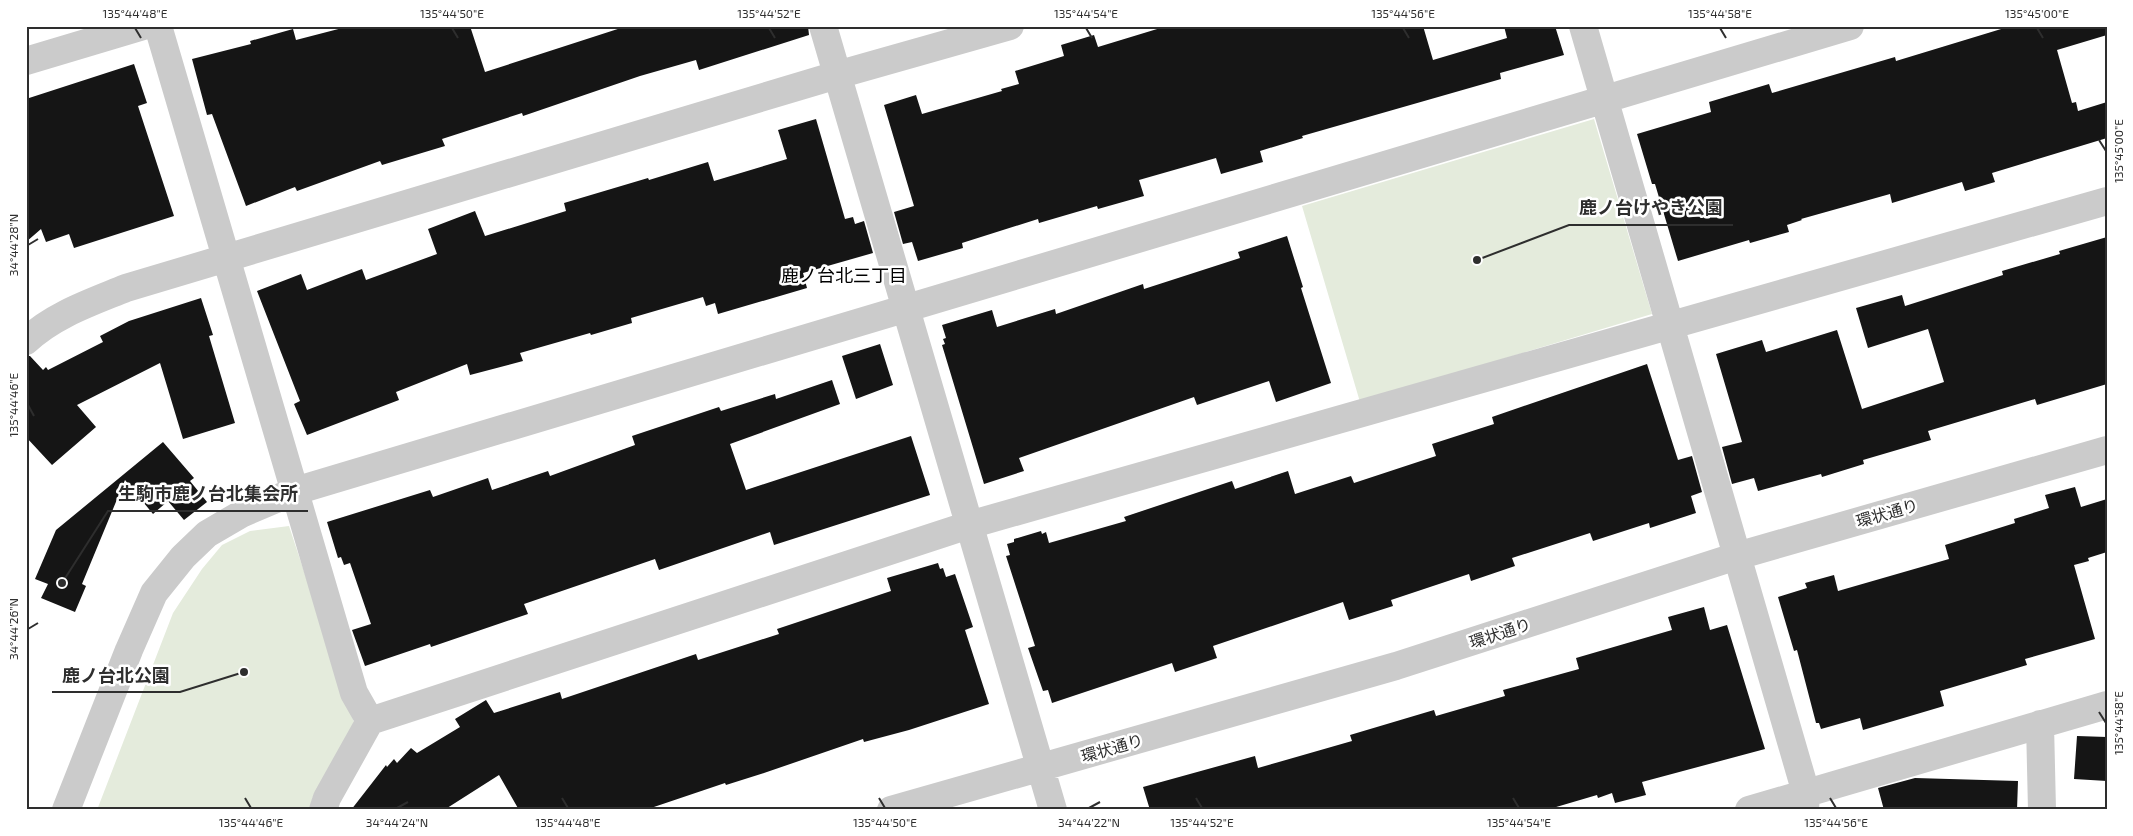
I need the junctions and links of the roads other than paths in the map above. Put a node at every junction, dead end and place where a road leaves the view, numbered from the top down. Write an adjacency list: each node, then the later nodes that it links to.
1 (158, 26): 11 (street)
2 (823, 26): 8 (street)
3 (1010, 26): 8 (street)
4 (1583, 26): 9 (street)
5 (1850, 26): 9 (street)
6 (132, 28): 7 (street)
7 (26, 61)
8 (837, 75): 11 (street); 12 (street)
9 (1605, 100): 12 (street); 13 (street)
10 (2107, 202): 13 (street)
11 (226, 257): 14 (street); 16 (street)
12 (906, 307): 16 (street); 17 (street)
13 (1670, 325): 17 (street); 18 (street)
14 (26, 341)
15 (2107, 450): 18 (street, 環状通り)
16 (295, 491): 20 (street); 24 (street)
17 (969, 525): 20 (street); 22 (street)
18 (1737, 556): 22 (street, 環状通り); 23 (street)
19 (2107, 705): 21 (street)
20 (370, 721): 25 (street)
21 (2040, 724): 23 (street); 29 (street)
22 (1040, 768): 26 (street, 環状通り); 27 (street)
23 (1806, 802): 28 (street)
24 (66, 810)
25 (323, 810)
26 (891, 810)
27 (1053, 810)
28 (1749, 810)
29 (2042, 810)

